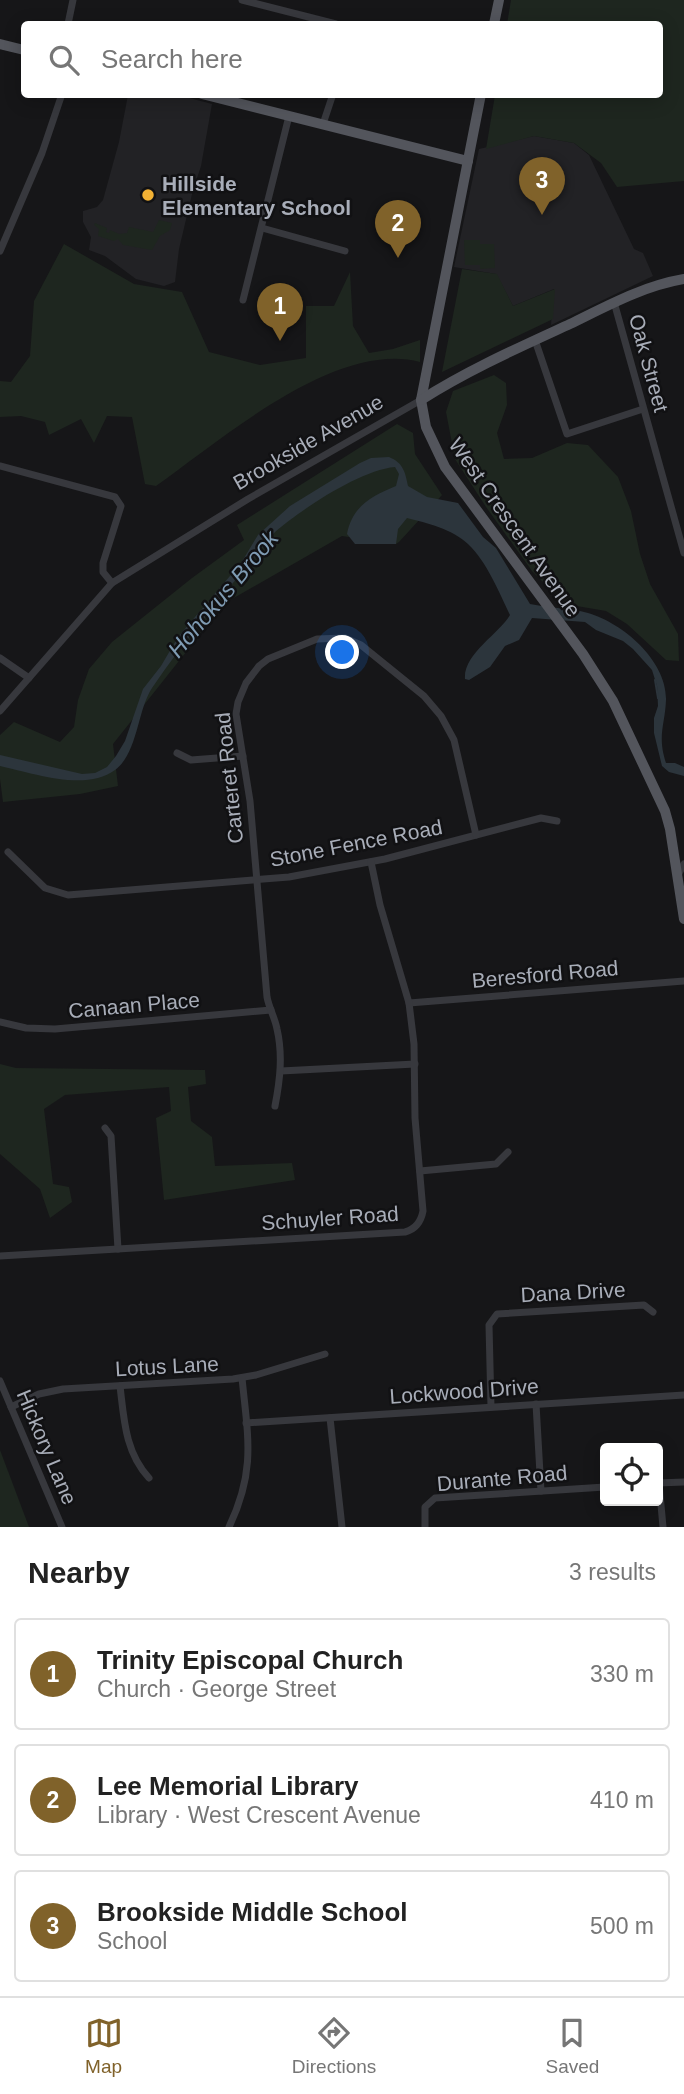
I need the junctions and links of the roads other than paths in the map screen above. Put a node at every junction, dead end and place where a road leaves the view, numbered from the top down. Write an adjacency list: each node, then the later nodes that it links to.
1 (73, 0): 4 (street)
2 (242, 0): 5 (street)
3 (499, 0): 6 (main road)
4 (69, 21)
5 (324, 21)
6 (495, 21)
7 (0, 44): 8 (main road)
8 (21, 49)
9 (61, 98): 17 (street)
10 (218, 98): 13 (main road)
11 (332, 98): 14 (street)
12 (480, 98): 15 (main road, West Crescent Avenue)
13 (289, 116): 14 (main road); 16 (street)
14 (323, 124): 15 (main road)
15 (468, 161): 23 (main road, West Crescent Avenue)
16 (262, 228): 18 (street); 20 (street)
17 (0, 251)
18 (345, 251)
19 (684, 279): 21 (main road, Brookside Avenue)
20 (243, 300)
21 (614, 302): 22 (main road, Brookside Avenue); 26 (street, Oak Street)
22 (535, 340): 24 (main road, Brookside Avenue); 26 (street)
23 (427, 371): 24 (main road); 25 (main road, West Crescent Avenue)
24 (449, 383): 25 (main road, Brookside Avenue)
25 (421, 400): 29 (street, Brookside Avenue); 40 (main road, West Crescent Avenue)
26 (643, 410): 28 (street, Oak Street)
27 (0, 466): 29 (street)
28 (684, 553)
29 (112, 583): 31 (street, Brookside Avenue)
30 (0, 658): 31 (street)
31 (29, 678): 32 (street, Brookside Avenue)
32 (0, 711)
33 (177, 753): 34 (street)
34 (243, 756): 36 (street, Carteret Road); 41 (street, Carteret Road)
35 (557, 821): 36 (street, Stone Fence Road)
36 (476, 835): 38 (street, Stone Fence Road)
37 (8, 852): 41 (street, Stone Fence Road)
38 (371, 862): 41 (street, Stone Fence Road); 44 (street, Schuyler Road)
39 (684, 864): 40 (street)
40 (678, 875): 42 (main road, West Crescent Avenue)
41 (256, 881): 45 (street, Carteret Road)
42 (684, 919)
43 (684, 981): 44 (street, Beresford Road)
44 (409, 1003): 47 (street, Schuyler Road)
45 (271, 1010): 46 (street, Canaan Place); 48 (street, Carteret Road)
46 (0, 1022)
47 (415, 1064): 48 (street); 52 (street, Schuyler Road)
48 (281, 1070): 49 (street, Carteret Road)
49 (275, 1106)
50 (105, 1128): 53 (street)
51 (508, 1152): 52 (street)
52 (419, 1171): 53 (street, Schuyler Road)
53 (118, 1249): 54 (street, Schuyler Road)
54 (0, 1256)
55 (653, 1311): 63 (street, Dana Drive)
56 (325, 1354): 57 (street, Lotus Lane)
57 (242, 1378): 59 (street, Lotus Lane); 65 (street)
58 (0, 1381): 62 (street, Hickory Lane)
59 (120, 1386): 62 (street, Lotus Lane); 66 (street)
60 (684, 1395): 61 (street, Lockwood Drive)
61 (536, 1404): 63 (street, Lockwood Drive); 70 (street)
62 (11, 1407): 72 (street, Hickory Lane)
63 (491, 1407): 64 (street, Lockwood Drive)
64 (330, 1418): 65 (street, Lockwood Drive); 74 (street)
65 (246, 1423): 73 (street)
66 (149, 1478)
67 (684, 1482): 68 (street)
68 (663, 1483)
69 (600, 1487): 70 (street, Durante Road)
70 (541, 1491): 75 (street, Durante Road)
71 (661, 1506): 76 (street)
72 (62, 1527)
73 (229, 1527)
74 (342, 1527)
75 (425, 1527)
76 (663, 1527)

